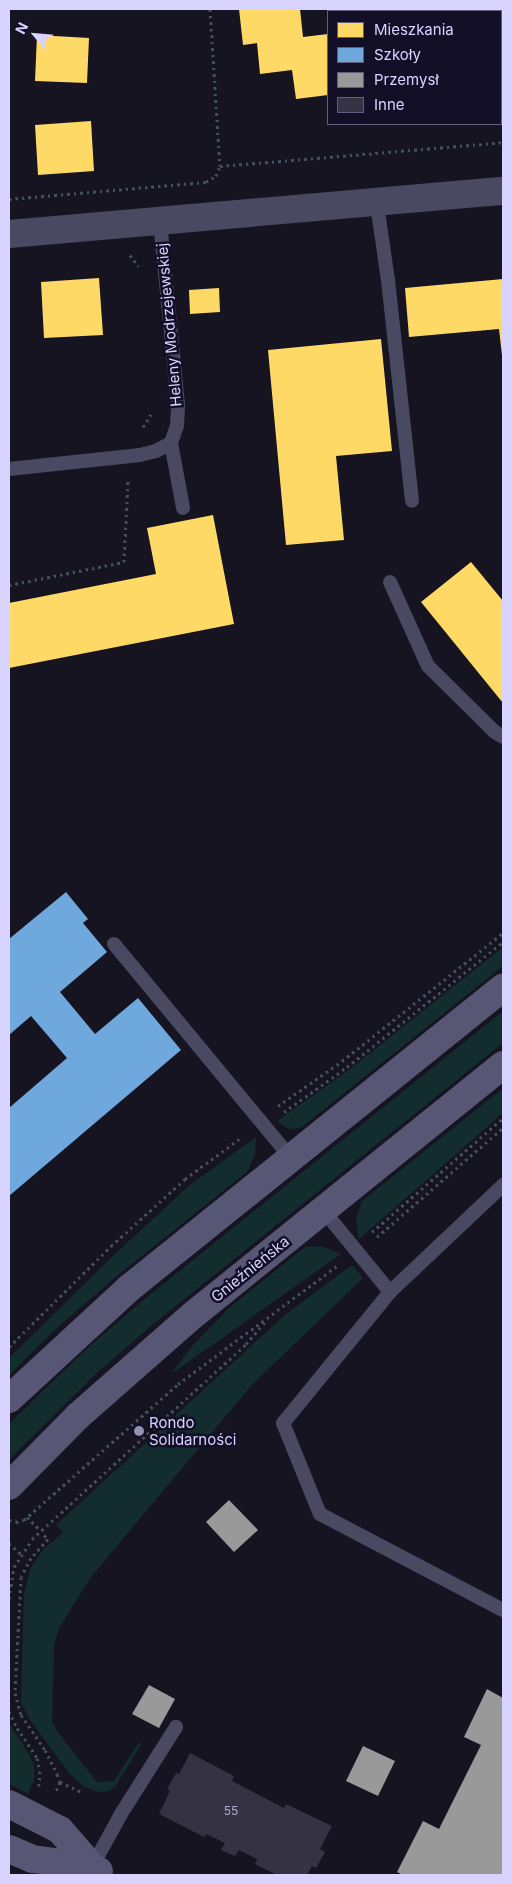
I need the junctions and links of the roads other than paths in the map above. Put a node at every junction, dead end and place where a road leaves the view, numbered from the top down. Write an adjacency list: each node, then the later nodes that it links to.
1 (503, 191): 2 (street, Heleny Modrzejewskiej)
2 (377, 204): 3 (street, Heleny Modrzejewskiej); 7 (lane)
3 (160, 221): 4 (street, Heleny Modrzejewskiej); 5 (lane, Heleny Modrzejewskiej)
4 (9, 234)
5 (171, 443): 6 (lane); 8 (lane)
6 (9, 469)
7 (412, 501)
8 (183, 508)
9 (390, 582): 10 (lane)
10 (503, 737)
11 (114, 944): 14 (lane)
12 (503, 988): 14 (street)
13 (503, 1065): 16 (street, Gnieźnieńska)
14 (291, 1158): 18 (street)
15 (503, 1185): 17 (lane)
16 (323, 1210): 17 (lane); 19 (street, Gnieźnieńska)
17 (390, 1292): 20 (lane)
18 (9, 1399)
19 (9, 1486)
20 (503, 1610)
21 (176, 1727): 24 (lane)
22 (9, 1804): 24 (street)
23 (9, 1849): 24 (street)
24 (100, 1871)

